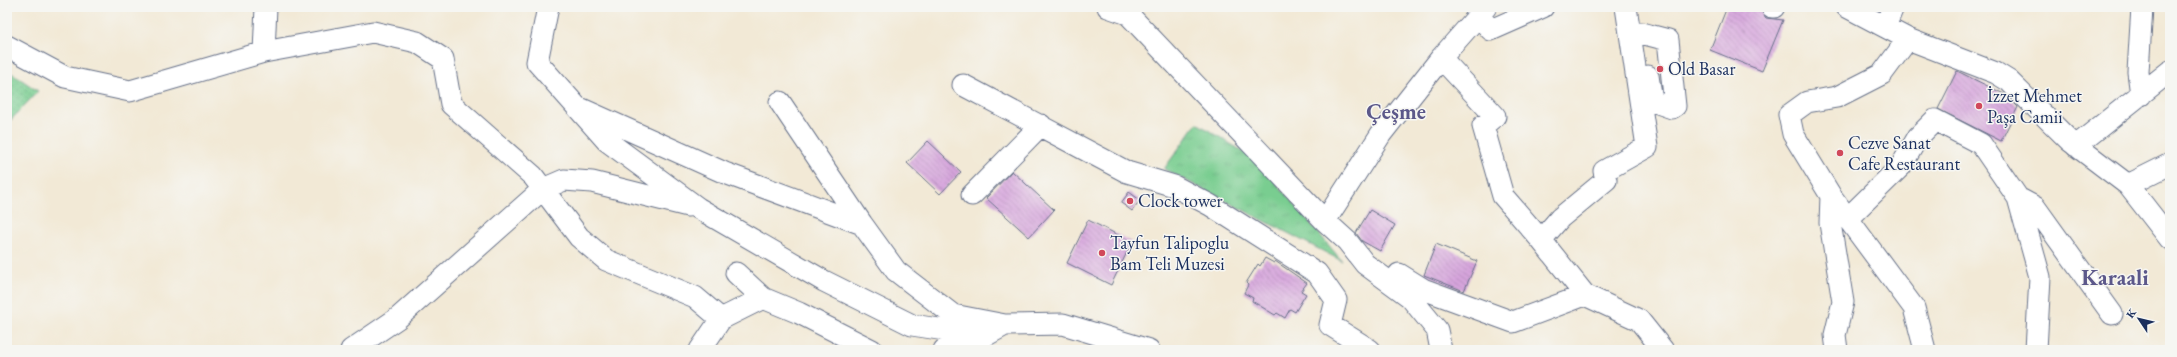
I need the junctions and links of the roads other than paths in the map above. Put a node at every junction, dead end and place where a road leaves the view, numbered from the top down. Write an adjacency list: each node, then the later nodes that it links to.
1 (266, 7): 14 (street)
2 (548, 7): 20 (street)
3 (1108, 7): 31 (street)
4 (1543, 7): 9 (street)
5 (1847, 7): 10 (street)
6 (1893, 7): 10 (street)
7 (2142, 7): 18 (street)
8 (1626, 8): 11 (street); 34 (street)
9 (1482, 11): 15 (street)
10 (1885, 27): 12 (street)
11 (1641, 33)
12 (1908, 39): 22 (street); 27 (street)
13 (7, 46): 14 (street)
14 (264, 52): 25 (street)
15 (1441, 58): 31 (street); 34 (street)
16 (2170, 70): 18 (street)
17 (963, 85): 21 (street)
18 (2141, 95): 22 (street)
19 (780, 102): 32 (street)
20 (573, 105): 29 (street); 32 (street)
21 (1041, 125): 26 (street); 49 (street)
22 (2076, 146): 24 (street)
23 (2170, 164): 24 (street)
24 (2128, 185): 33 (street)
25 (543, 189): 29 (street); 40 (street); 44 (street)
26 (972, 195)
27 (1831, 196): 30 (street); 52 (street)
28 (2018, 198): 30 (street); 39 (street); 54 (street)
29 (698, 208): 42 (street)
30 (1847, 219): 53 (street)
31 (1325, 221): 35 (street)
32 (862, 224): 41 (street)
33 (2170, 239)
34 (1542, 240): 37 (street)
35 (1347, 242): 37 (street); 50 (street)
36 (736, 273): 38 (street)
37 (1585, 295): 51 (street)
38 (763, 298): 40 (street); 43 (street)
39 (2112, 314)
40 (721, 319): 45 (street)
41 (1005, 325): 42 (street); 48 (street)
42 (985, 336): 47 (street)
43 (855, 345): 46 (street)
44 (351, 350)
45 (700, 350)
46 (872, 350)
47 (944, 350)
48 (1149, 350)
49 (1370, 350)
50 (1441, 350)
51 (1663, 350)
52 (1837, 350)
53 (1925, 350)
54 (2036, 350)

